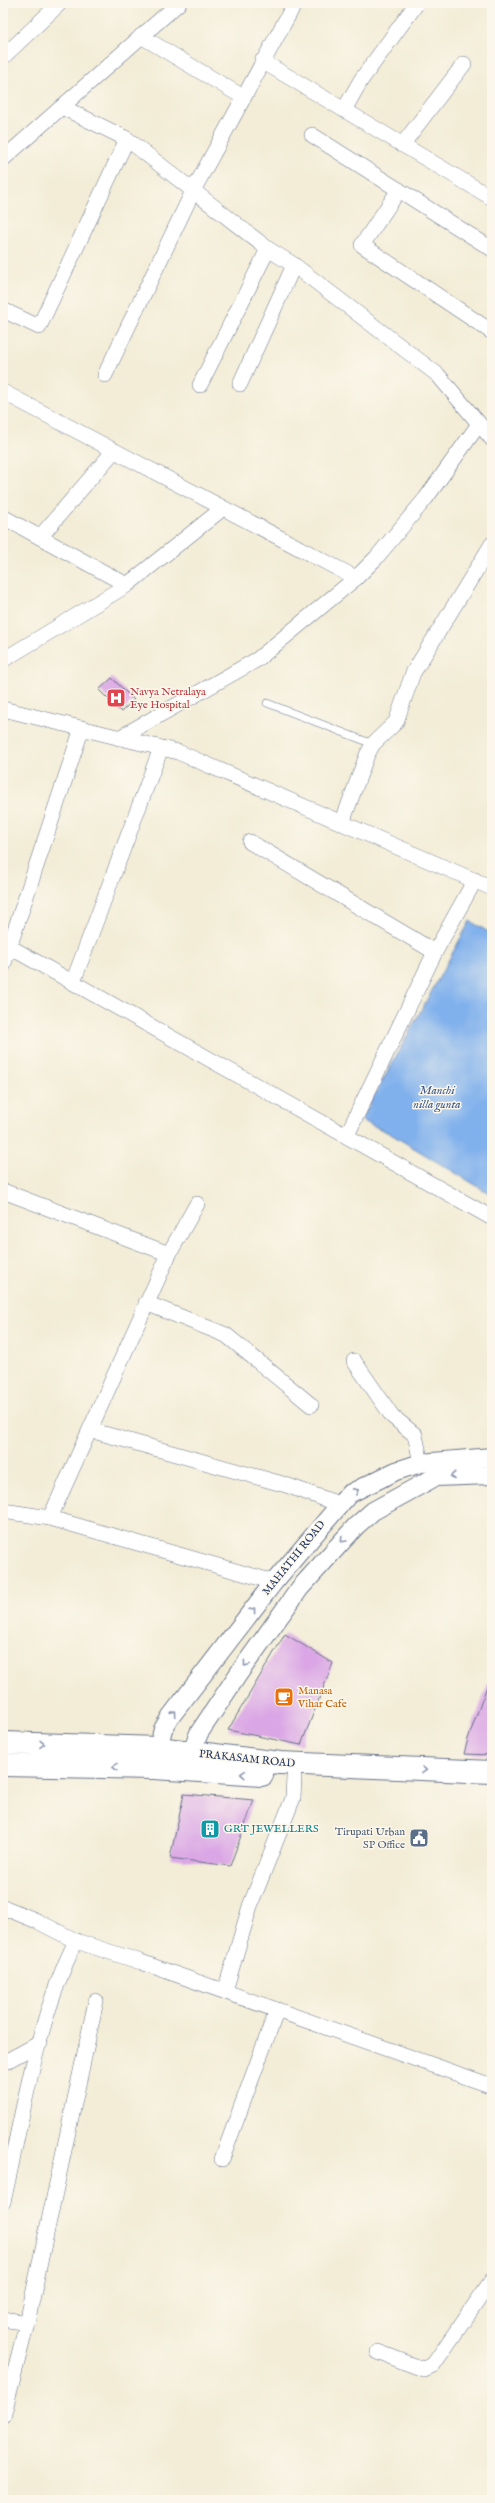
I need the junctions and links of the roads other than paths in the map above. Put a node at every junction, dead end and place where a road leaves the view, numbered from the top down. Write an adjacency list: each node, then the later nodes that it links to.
1 (179, 3): 5 (street)
2 (295, 3): 7 (street)
3 (417, 3): 11 (street)
4 (58, 4): 6 (street)
5 (141, 36): 9 (street); 10 (street)
6 (3, 57)
7 (262, 61): 9 (street); 11 (street)
8 (464, 64): 14 (street)
9 (243, 97): 16 (street)
10 (62, 107): 13 (street); 15 (street)
11 (344, 110): 14 (street)
12 (312, 135): 17 (street)
13 (127, 139): 16 (street); 22 (street)
14 (402, 145): 18 (street)
15 (3, 159)
16 (194, 189): 19 (street); 24 (street)
17 (399, 190): 20 (street); 23 (street)
18 (492, 198)
19 (268, 249): 21 (street); 26 (street)
20 (492, 249)
21 (294, 265): 25 (street); 28 (street)
22 (3, 310)
23 (492, 332)
24 (105, 375)
25 (240, 384)
26 (200, 385)
27 (3, 392): 30 (street)
28 (479, 424): 29 (street); 35 (street)
29 (492, 439)
30 (113, 452): 31 (street); 33 (street)
31 (222, 509): 35 (street); 36 (street)
32 (3, 517): 33 (street)
33 (40, 537): 36 (street)
34 (492, 544): 42 (street)
35 (356, 578): 41 (street)
36 (127, 585): 37 (street)
37 (3, 660)
38 (267, 703): 42 (lane)
39 (3, 708): 40 (street)
40 (82, 728): 41 (street); 48 (street)
41 (119, 738): 43 (street)
42 (373, 744): 44 (street)
43 (161, 748): 44 (street); 51 (street)
44 (342, 823): 46 (street)
45 (250, 842): 49 (street)
46 (474, 880): 47 (street); 49 (street)
47 (492, 888)
48 (8, 946): 50 (street); 51 (street)
49 (435, 952): 52 (street)
50 (3, 966)
51 (73, 982): 52 (street)
52 (347, 1135): 55 (street)
53 (3, 1191): 56 (street)
54 (197, 1204): 56 (street)
55 (492, 1218)
56 (169, 1254): 57 (street)
57 (146, 1303): 59 (street); 60 (street)
58 (354, 1361): 62 (street)
59 (311, 1405)
60 (90, 1430): 64 (street); 66 (street)
61 (492, 1457): 62 (street, MAHATHI ROAD)
62 (421, 1463): 64 (street, MAHATHI ROAD, one-way to 62)
63 (492, 1475): 70 (street, one-way to 70)
64 (339, 1504): 67 (street, MAHATHI ROAD)
65 (3, 1511): 66 (street)
66 (50, 1518): 67 (street)
67 (274, 1582): 69 (street, MAHATHI ROAD, one-way to 67)
68 (3, 1743): 69 (main road, PRAKASAM ROAD, one-way to 69)
69 (156, 1758): 70 (main road, PRAKASAM ROAD); 71 (main road, PRAKASAM ROAD, one-way to 71)
70 (187, 1761): 72 (main road, PRAKASAM ROAD, one-way to 72); 73 (main road, PRAKASAM ROAD, one-way to 70)
71 (3, 1764)
72 (492, 1772)
73 (294, 1777): 74 (main road, PRAKASAM ROAD); 77 (street)
74 (492, 1786)
75 (3, 1907): 76 (street)
76 (76, 1941): 77 (street); 80 (street)
77 (225, 1991): 79 (street)
78 (96, 2001): 87 (street)
79 (277, 2010): 82 (street); 83 (street)
80 (40, 2042): 81 (street); 84 (street)
81 (3, 2063)
82 (492, 2086)
83 (222, 2159)
84 (3, 2202)
85 (492, 2280): 88 (street)
86 (3, 2319): 87 (street)
87 (27, 2323): 89 (street)
88 (378, 2352)
89 (3, 2417)

